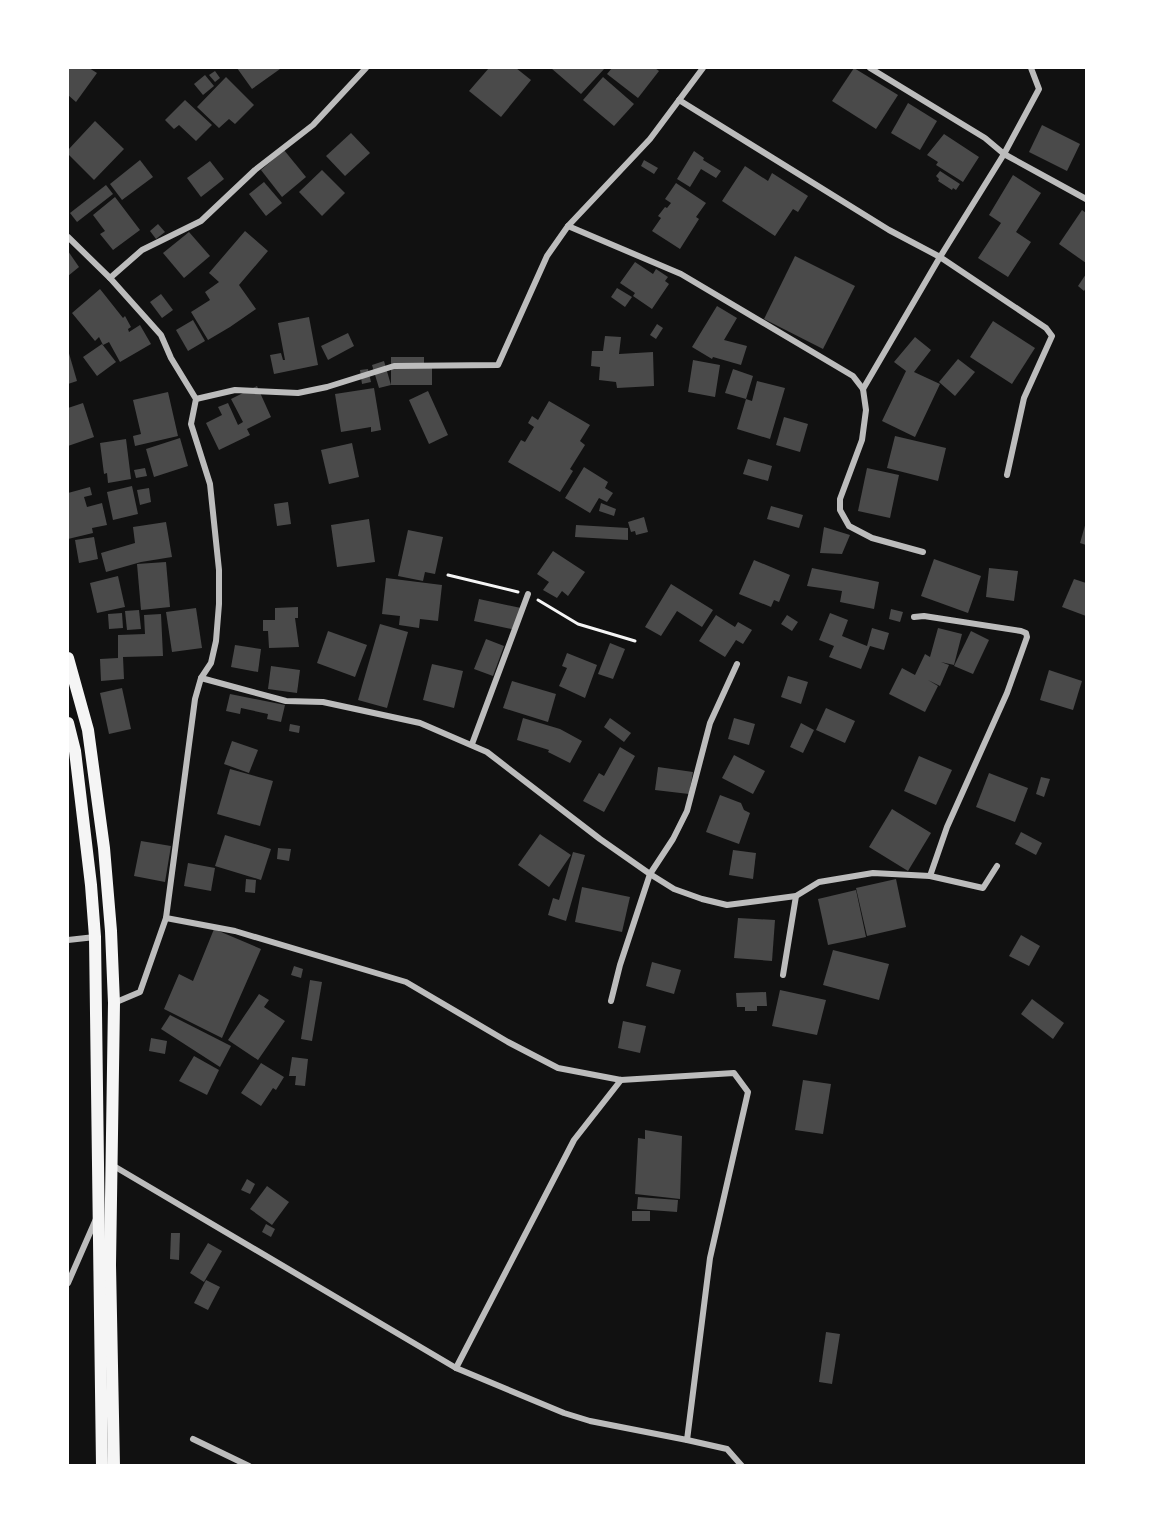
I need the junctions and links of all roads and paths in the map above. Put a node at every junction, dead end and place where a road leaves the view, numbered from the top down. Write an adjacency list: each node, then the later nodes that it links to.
1 (366, 68): 11 (street)
2 (704, 68): 5 (street)
3 (870, 68): 6 (street)
4 (1031, 68): 6 (street)
5 (679, 100): 8 (street); 10 (street)
6 (1004, 154): 7 (street); 10 (street)
7 (1086, 199)
8 (568, 226): 12 (street); 13 (street)
9 (68, 237): 11 (street)
10 (939, 258): 12 (street); 14 (street)
11 (110, 278): 13 (street)
12 (863, 389): 15 (street)
13 (196, 399): 22 (street)
14 (1007, 475)
15 (922, 552)
16 (448, 575): 17 (path)
17 (528, 594): 19 (path); 24 (street)
18 (914, 617): 27 (street)
19 (635, 641)
20 (68, 658): 34 (main road)
21 (737, 664): 26 (street)
22 (201, 678): 24 (street); 29 (street)
23 (68, 723): 30 (main road)
24 (472, 744): 26 (street)
25 (997, 866): 27 (street)
26 (650, 874): 28 (street); 33 (street)
27 (930, 876): 28 (street)
28 (796, 897): 32 (street)
29 (166, 918): 34 (street); 35 (street)
30 (95, 937): 31 (street); 37 (main road)
31 (68, 940)
32 (783, 975)
33 (611, 1001)
34 (114, 1003): 36 (main road)
35 (621, 1080): 40 (street); 42 (street)
36 (111, 1165): 39 (main road); 40 (street)
37 (97, 1215): 38 (street); 39 (main road)
38 (68, 1283)
39 (106, 1299): 43 (main road); 44 (main road)
40 (456, 1368): 42 (street)
41 (194, 1439): 45 (street)
42 (687, 1440): 46 (street)
43 (102, 1466)
44 (114, 1466)
45 (249, 1466)
46 (742, 1466)

